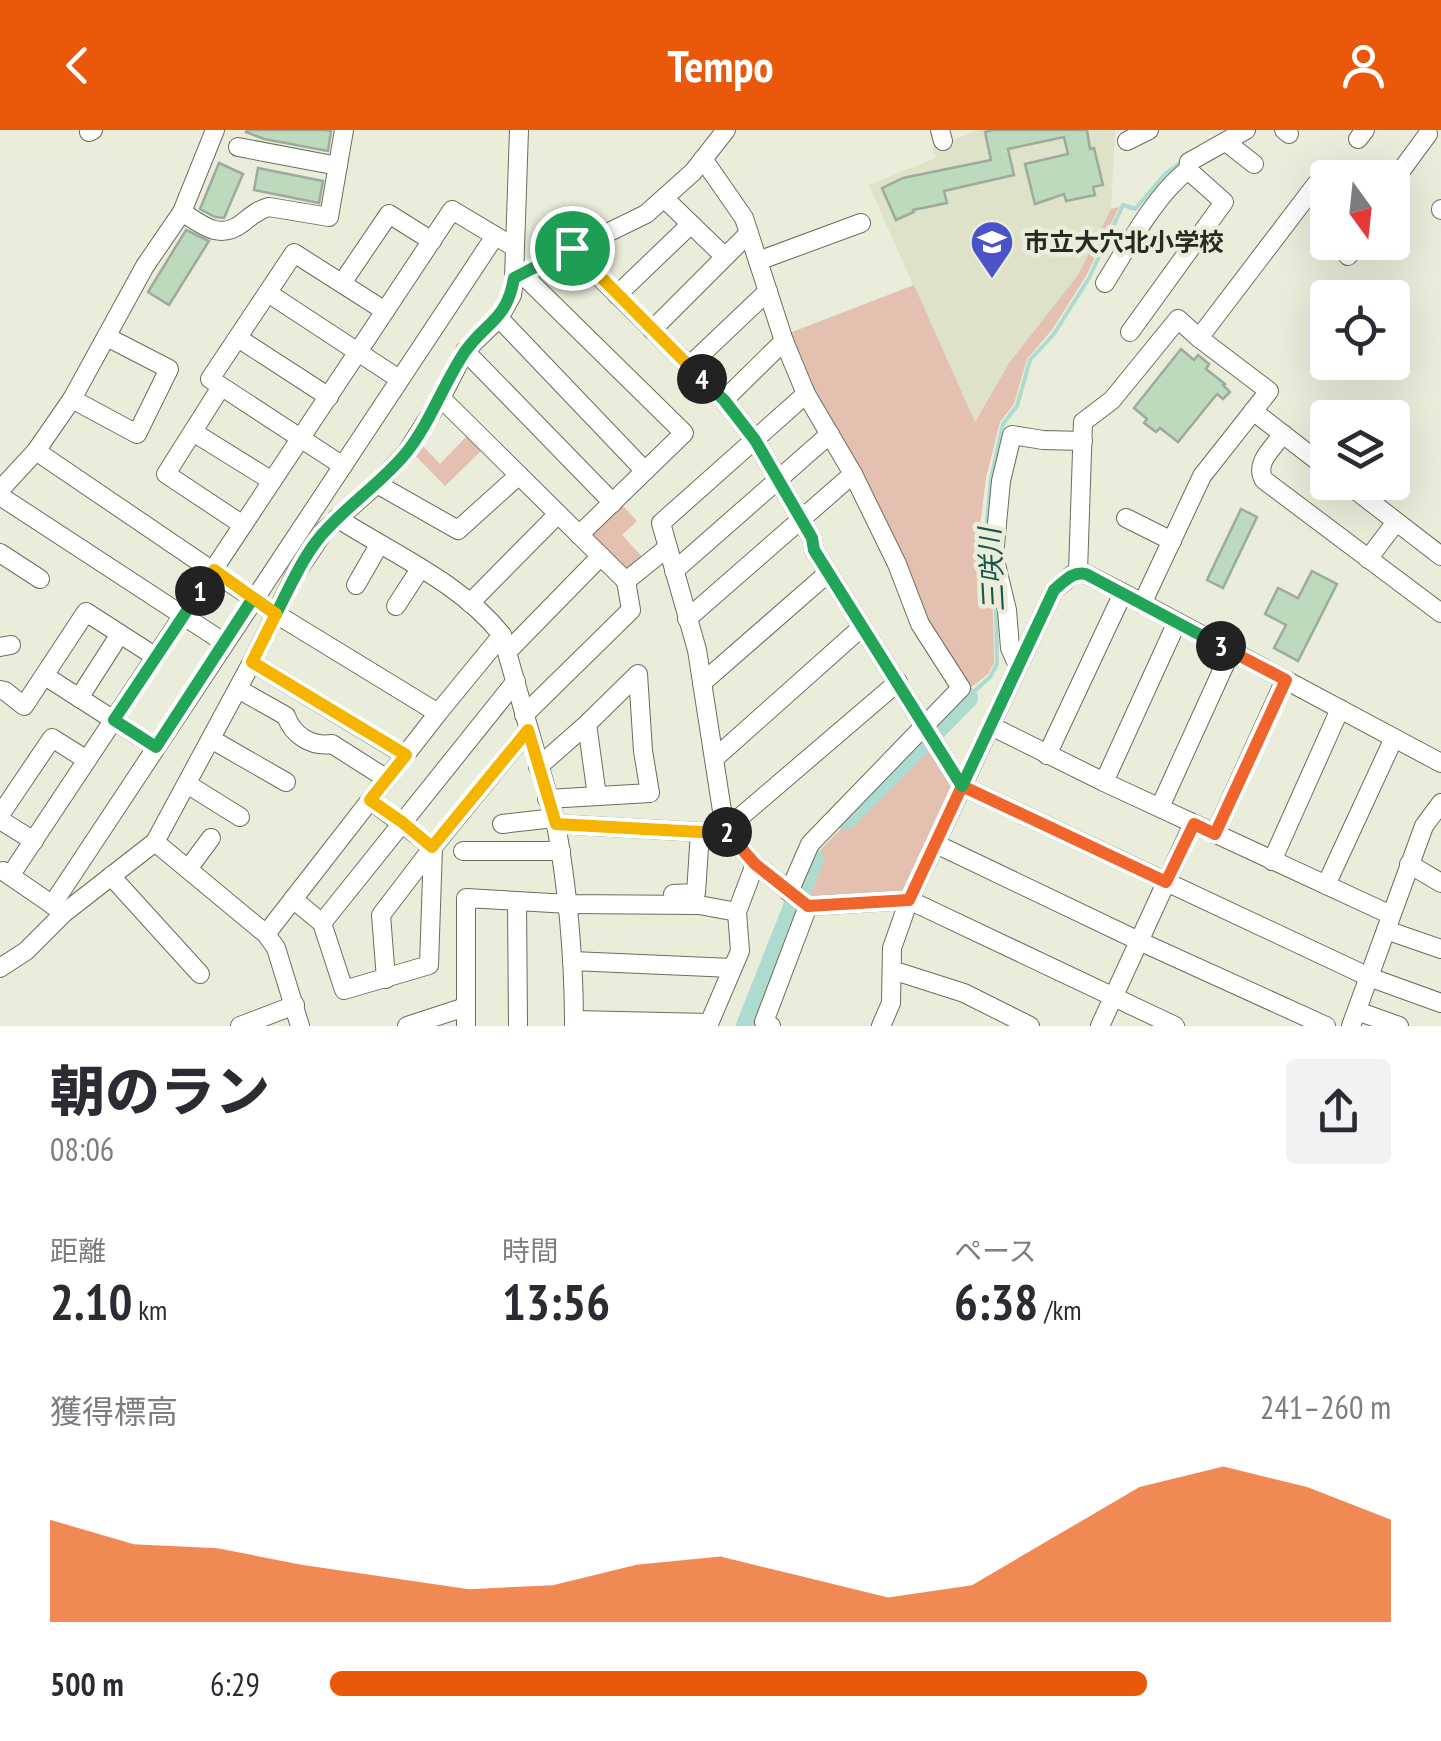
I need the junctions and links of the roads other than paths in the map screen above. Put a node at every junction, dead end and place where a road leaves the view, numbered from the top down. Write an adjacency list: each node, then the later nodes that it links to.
1 (344, 130): 14 (street)
2 (519, 130): 24 (street)
3 (726, 130): 11 (street)
4 (1149, 130): 8 (street)
5 (1246, 130): 9 (street)
6 (212, 132): 18 (street)
7 (1431, 135): 12 (street)
8 (1127, 141)
9 (1226, 142): 13 (street); 15 (street)
10 (238, 146): 14 (street)
11 (703, 159): 17 (street); 21 (street)
12 (1410, 161)
13 (1254, 164)
14 (338, 166): 18 (street)
15 (1188, 170): 30 (street); 37 (street)
16 (1310, 193): 40 (street)
17 (665, 199): 20 (street); 25 (street)
18 (182, 212): 38 (street)
19 (862, 223): 27 (street)
20 (691, 224): 26 (street); 33 (street)
21 (750, 233): 26 (street); 27 (street)
22 (495, 236): 23 (street); 24 (street); 45 (street)
23 (432, 241): 29 (street); 34 (street)
24 (514, 247): 28 (street)
25 (572, 248): 28 (street); 33 (street)
26 (724, 256): 36 (street)
27 (758, 261): 31 (street)
28 (518, 276): 35 (street); 62 (street)
29 (342, 283): 32 (street); 34 (street)
30 (1105, 283)
31 (768, 291): 41 (street); 44 (street)
32 (268, 293): 39 (street); 43 (street)
33 (618, 295): 36 (street)
34 (385, 312): 43 (street)
35 (499, 318): 42 (street); 62 (street)
36 (652, 330): 44 (street)
37 (1130, 332)
38 (106, 337): 50 (street); 50 (street)
39 (238, 338): 46 (street); 48 (street)
40 (1199, 338): 52 (street); 58 (street)
41 (784, 341): 47 (street); 51 (street)
42 (465, 351): 49 (street); 70 (street)
43 (358, 352): 45 (street); 48 (street)
44 (689, 366): 51 (street)
45 (399, 380): 61 (street)
46 (221, 386): 53 (street); 56 (street)
47 (806, 394): 54 (street); 57 (street)
48 (328, 397): 56 (street)
49 (441, 398): 64 (street); 67 (street)
50 (72, 399): 59 (street)
51 (724, 400): 57 (street)
52 (1253, 411): 55 (street); 78 (street)
53 (193, 432): 66 (street); 76 (street)
54 (830, 434): 63 (street); 65 (street)
55 (1283, 434): 60 (street); 84 (street)
56 (301, 438): 61 (street); 66 (street)
57 (755, 440): 65 (street); 80 (street)
58 (1083, 441): 88 (street); 110 (street)
59 (36, 451): 68 (street); 86 (street)
60 (1310, 455)
61 (343, 466): 94 (street)
62 (646, 471): 70 (street)
63 (854, 474): 74 (street); 125 (street)
64 (519, 475): 67 (street); 71 (street)
65 (778, 480): 74 (street); 87 (street)
66 (272, 482): 76 (street)
67 (378, 484): 72 (street)
68 (2, 485): 100 (street)
69 (1368, 500): 75 (street)
70 (613, 503): 77 (street)
71 (558, 514): 77 (street); 95 (street)
72 (338, 518): 79 (street); 99 (street)
73 (1126, 518): 78 (street)
74 (801, 520): 89 (street); 101 (street)
75 (1396, 522): 82 (street); 84 (street)
76 (243, 525): 86 (street)
77 (579, 535): 83 (street)
78 (1172, 541): 97 (street)
79 (379, 545): 85 (street); 92 (street)
80 (667, 548): 87 (street); 91 (street)
81 (0, 553): 90 (street)
82 (1441, 556)
83 (600, 557): 91 (street); 106 (street)
84 (1368, 559): 96 (street)
85 (420, 569): 95 (street); 98 (street)
86 (214, 570): 94 (street); 100 (street)
87 (674, 572): 101 (street)
88 (1078, 572): 93 (street); 110 (street)
89 (828, 573): 103 (street); 115 (street)
90 (40, 579)
91 (626, 581): 122 (street)
92 (356, 585)
93 (1123, 594): 97 (street); 130 (street)
94 (253, 598): 99 (street); 105 (street)
95 (470, 602): 106 (street)
96 (1438, 603)
97 (1142, 604): 102 (street)
98 (396, 606)
99 (276, 614): 109 (street); 120 (street)
100 (183, 616): 105 (street); 108 (street)
101 (688, 618): 115 (street)
102 (1177, 622): 107 (street); 137 (street)
103 (862, 627): 114 (street); 131 (street)
104 (120, 634): 108 (street); 111 (street); 118 (street)
105 (225, 643): 128 (street)
106 (505, 643): 113 (street); 120 (street)
107 (1231, 651): 112 (street); 144 (street)
108 (156, 657): 121 (street)
109 (252, 662): 116 (street); 129 (street)
110 (1018, 666): 124 (street)
111 (45, 676): 117 (street); 118 (street)
112 (1286, 680): 119 (street); 153 (street)
113 (516, 681): 122 (street); 148 (street)
114 (898, 682): 125 (street); 151 (street)
115 (702, 684): 131 (street)
116 (238, 689): 127 (street); 135 (street)
117 (0, 690)
118 (80, 698): 121 (street)
119 (1340, 709): 126 (street); 161 (street)
120 (438, 713): 129 (street)
121 (114, 720): 128 (street); 132 (street)
122 (526, 722): 134 (street); 158 (street)
123 (587, 724): 134 (street); 140 (street); 140 (street)
124 (991, 726): 130 (street); 139 (street)
125 (928, 731): 139 (street); 170 (street)
126 (1394, 738): 133 (street); 169 (street)
127 (210, 739): 136 (street); 138 (street)
128 (156, 747): 177 (street)
129 (406, 755): 135 (street)
130 (1047, 755): 137 (street)
131 (715, 758): 151 (street)
132 (87, 760): 146 (street); 155 (street)
133 (1441, 763)
134 (538, 766): 141 (street)
135 (387, 779): 142 (street)
136 (286, 782)
137 (1104, 782): 144 (street)
138 (186, 784): 145 (street); 156 (street)
139 (962, 786): 157 (street); 167 (street)
140 (597, 796): 141 (street)
141 (547, 799): 147 (street)
142 (370, 800): 148 (street); 171 (street)
143 (1441, 803): 163 (street)
144 (1160, 807): 150 (street)
145 (240, 817)
146 (0, 818): 155 (street)
147 (555, 821): 149 (street); 152 (street); 159 (street)
148 (402, 822): 158 (street); 179 (street)
149 (502, 824)
150 (1194, 824): 153 (street); 167 (street)
151 (725, 830): 152 (street); 162 (street)
152 (700, 832): 175 (street)
153 (1215, 834): 161 (street)
154 (211, 838): 164 (street)
155 (34, 841): 165 (street)
156 (155, 842): 164 (street); 166 (street)
157 (936, 844): 172 (street); 182 (street)
158 (432, 847): 190 (street); 190 (street)
159 (560, 850): 160 (street); 174 (street)
160 (463, 851)
161 (1272, 861): 169 (street)
162 (755, 864): 170 (street); 178 (street)
163 (1409, 864): 168 (street); 180 (street)
164 (188, 869): 181 (street)
165 (5, 873): 177 (street)
166 (111, 876): 177 (street); 188 (street)
167 (1166, 882): 182 (street); 189 (street)
168 (1441, 883)
169 (1326, 884): 180 (street)
170 (788, 892): 176 (street)
171 (292, 899): 179 (street); 181 (street)
172 (909, 900): 176 (street); 187 (street); 191 (street)
173 (517, 902): 174 (street); 194 (street); 202 (street)
174 (568, 904): 175 (street); 184 (street)
175 (629, 905): 178 (street)
176 (808, 906): 203 (street)
177 (58, 909): 185 (street)
178 (736, 912): 186 (street)
179 (322, 923): 190 (street)
180 (1388, 923): 183 (street); 189 (street)
181 (266, 934): 193 (street)
182 (1140, 941): 191 (street); 208 (street)
183 (1441, 948)
184 (572, 961): 186 (street); 196 (street)
185 (0, 968)
186 (732, 968): 197 (street)
187 (892, 970): 204 (street); 205 (street)
188 (200, 974)
189 (1369, 977): 192 (street); 195 (street)
190 (386, 979)
191 (1113, 998): 206 (street); 207 (street)
192 (1441, 1004)
193 (295, 1005): 198 (street); 199 (street)
194 (465, 1006): 200 (street); 201 (street)
195 (1354, 1019): 209 (street)
196 (574, 1023): 197 (street)
197 (708, 1024)
198 (240, 1026)
199 (300, 1026)
200 (407, 1026)
201 (466, 1026)
202 (518, 1026)
203 (772, 1026)
204 (881, 1026)
205 (1030, 1026)
206 (1100, 1026)
207 (1175, 1026)
208 (1326, 1026)
209 (1398, 1026)

